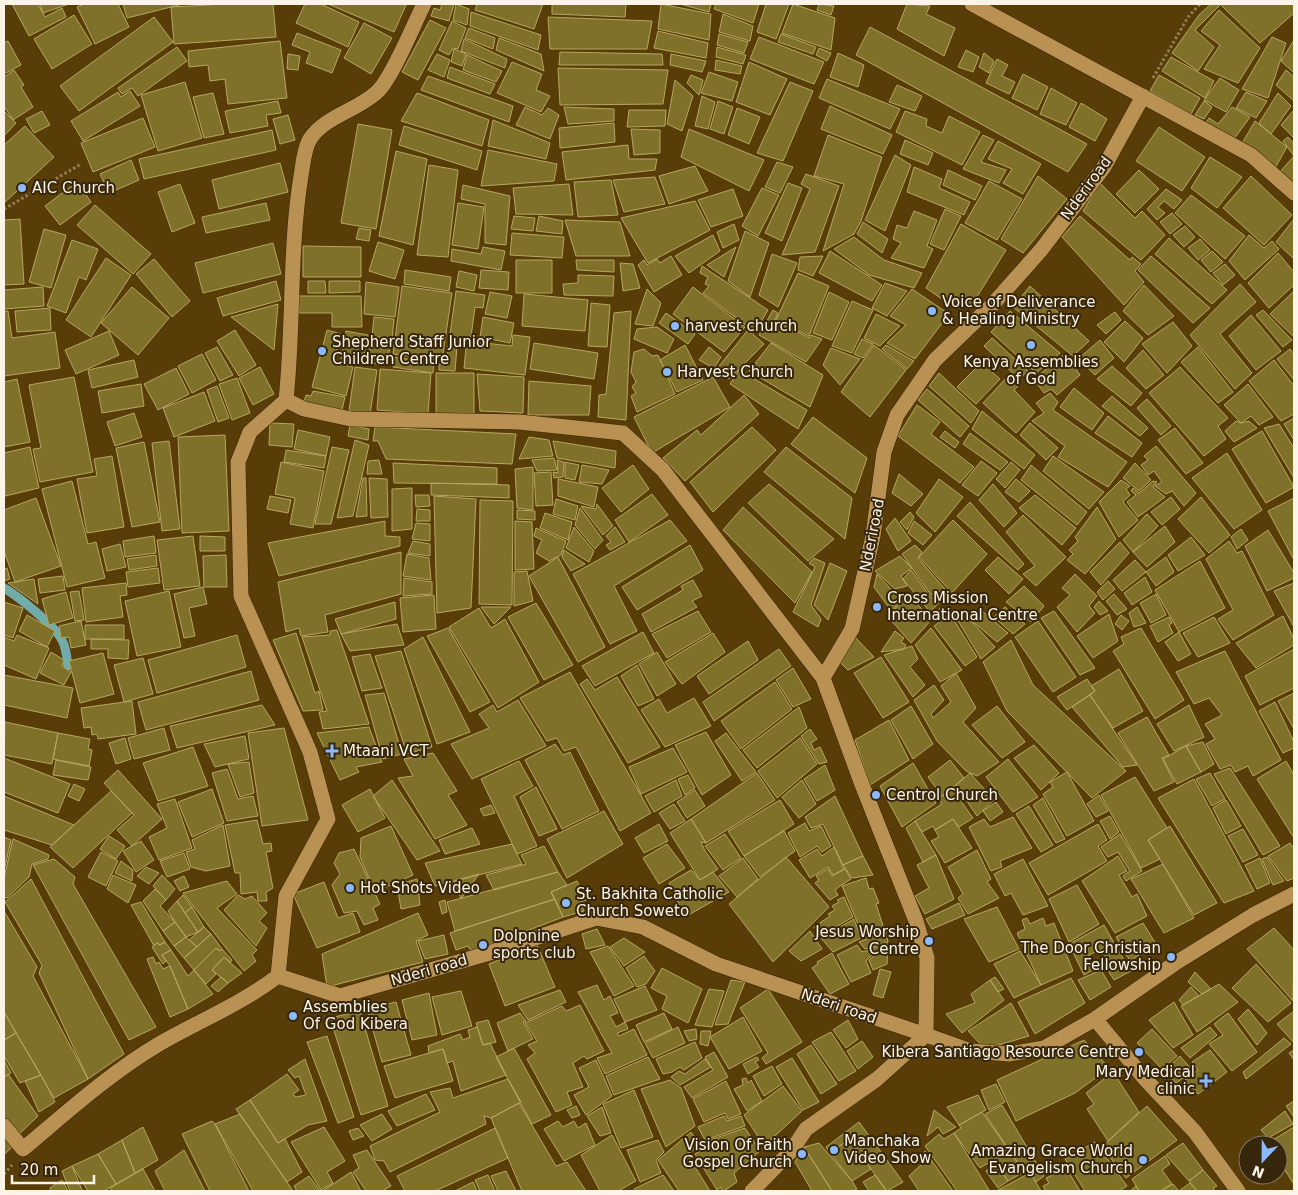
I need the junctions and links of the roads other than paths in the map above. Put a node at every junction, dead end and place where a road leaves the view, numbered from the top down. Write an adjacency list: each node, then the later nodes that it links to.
1 (424, 4): 5 (street)
2 (972, 4): 3 (street)
3 (1143, 96): 4 (street); 6 (street, Nderiroad)
4 (1294, 193)
5 (286, 400): 6 (street); 8 (street)
6 (823, 678): 10 (street)
7 (1294, 894): 9 (street, Nderi road)
8 (278, 976): 10 (street, Nderi road); 11 (street)
9 (1095, 1019): 10 (street, Nderi road); 13 (street)
10 (926, 1035): 12 (street)
11 (4, 1126)
12 (752, 1191)
13 (1238, 1191)

